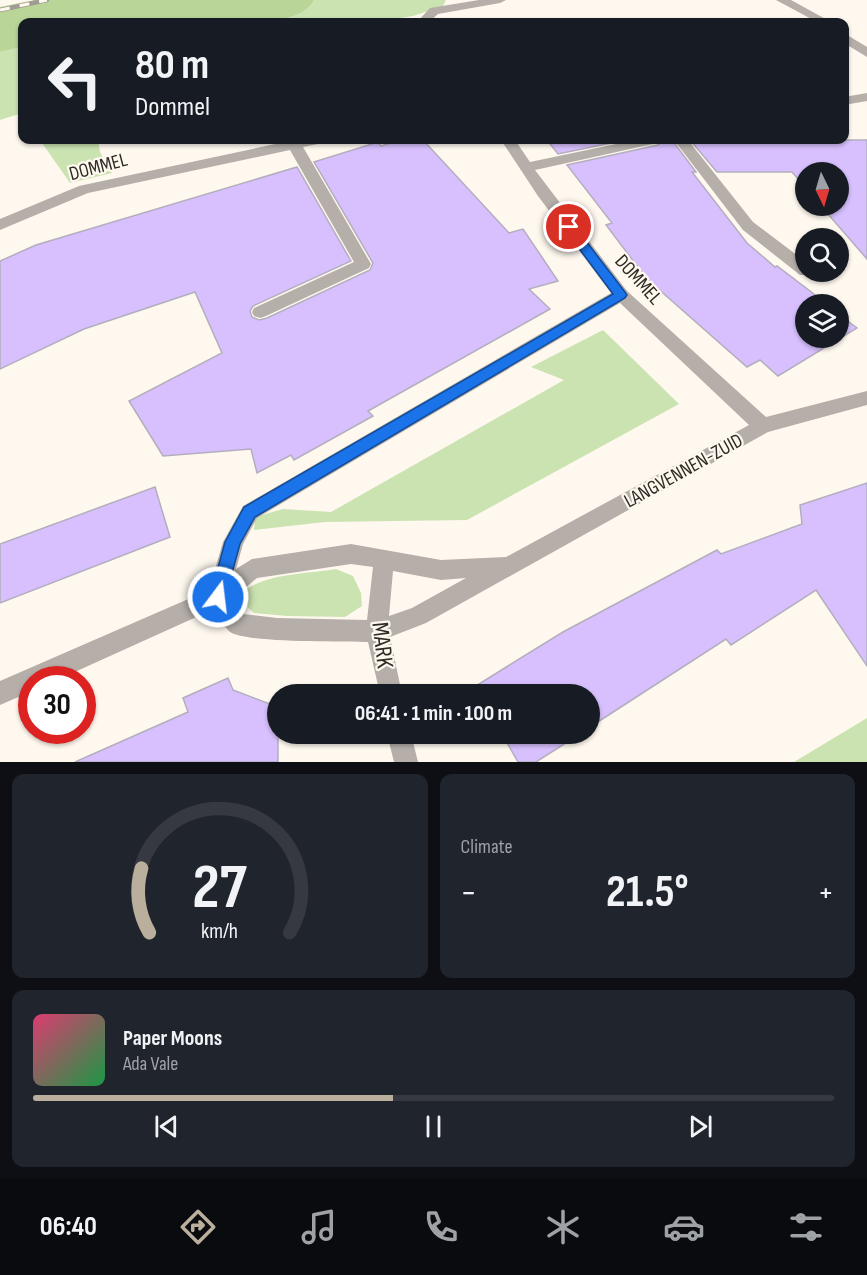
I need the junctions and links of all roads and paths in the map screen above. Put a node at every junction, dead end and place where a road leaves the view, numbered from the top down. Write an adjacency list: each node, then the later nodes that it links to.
1 (500, 0): 3 (street)
2 (782, 0): 4 (street)
3 (427, 18)
4 (817, 18)
5 (849, 40): 6 (street)
6 (867, 53)
7 (867, 97): 8 (street)
8 (849, 100)
9 (294, 144): 14 (street, DOMMEL); 17 (street)
10 (511, 144): 13 (street, DOMMEL)
11 (634, 144): 13 (street)
12 (684, 144): 15 (street)
13 (528, 167): 16 (street, DOMMEL)
14 (0, 225)
15 (795, 262)
16 (621, 295): 19 (street, DOMMEL); 22 (street)
17 (260, 312)
18 (867, 398): 19 (street, LANGVENNEN-ZUID)
19 (763, 426): 21 (street, LANGVENNEN-ZUID)
20 (384, 560): 21 (street, LANGVENNEN-ZUID); 22 (street, LANGVENNEN-ZUID); 23 (street, MARK)
21 (510, 566): 23 (street, LANGVENNEN-ZUID)
22 (218, 597): 23 (street, LANGVENNEN-ZUID); 25 (street, LANGVENNEN-ZUID)
23 (377, 631): 24 (street, MARK)
24 (389, 684)
25 (0, 693)
26 (402, 744): 27 (street)
27 (406, 762)

